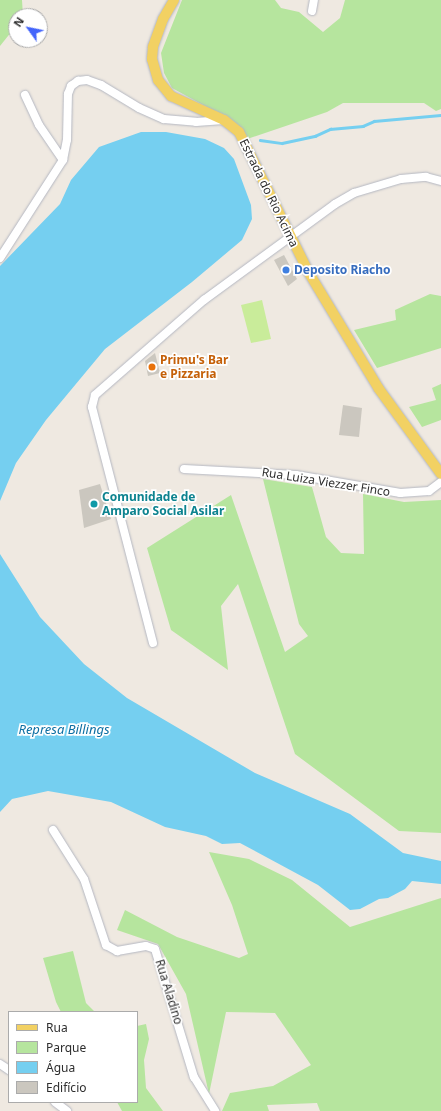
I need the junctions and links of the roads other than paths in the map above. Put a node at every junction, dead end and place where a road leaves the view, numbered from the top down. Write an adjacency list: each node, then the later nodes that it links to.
1 (174, 0): 5 (main road, Estrada do Rio Acima)
2 (314, 0): 3 (street)
3 (312, 11)
4 (25, 95): 6 (street)
5 (224, 120): 6 (street); 8 (main road, Estrada do Rio Acima)
6 (62, 160): 9 (street)
7 (441, 181): 8 (street)
8 (290, 236): 11 (main road, Estrada do Rio Acima); 13 (street)
9 (0, 258)
10 (184, 469): 12 (street, Rua Luiza Viezzer Finco)
11 (440, 471)
12 (441, 482)
13 (153, 643)
14 (53, 830): 17 (street, Rua Aladino)
15 (56, 1103): 16 (street)
16 (67, 1111)
17 (215, 1111)

